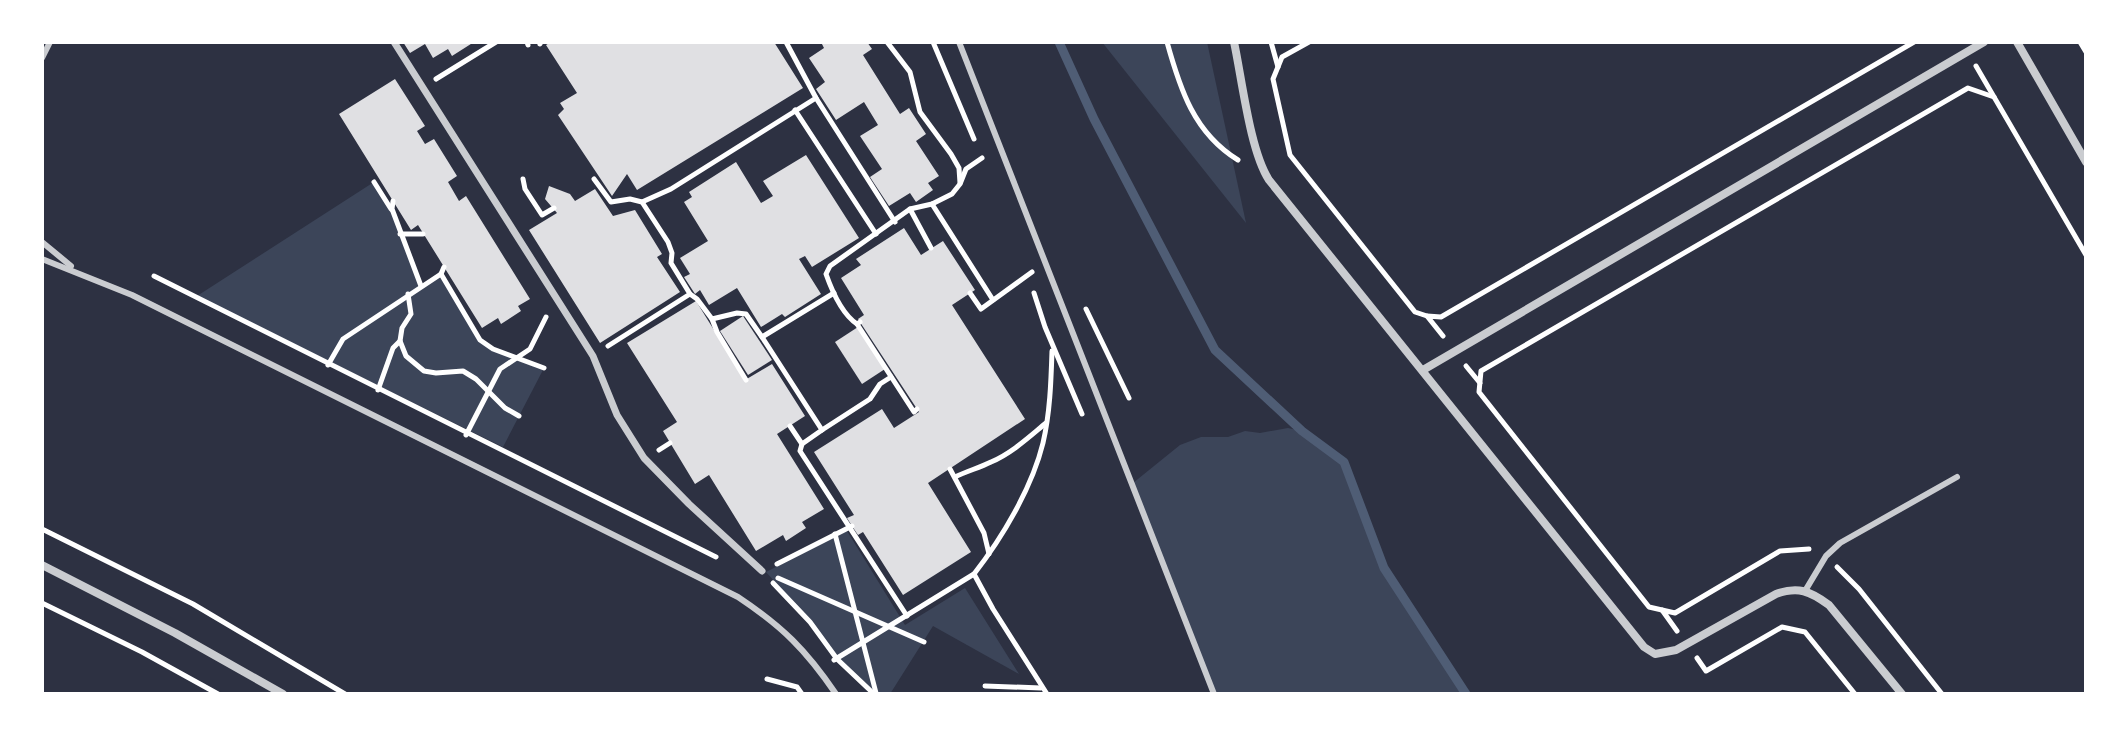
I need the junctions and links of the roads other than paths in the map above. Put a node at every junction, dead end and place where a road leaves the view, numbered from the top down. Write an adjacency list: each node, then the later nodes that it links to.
1 (50, 42): 7 (lane)
2 (394, 42): 15 (street)
3 (959, 42): 19 (lane)
4 (1235, 42): 12 (street)
5 (1984, 42): 12 (street)
6 (2017, 42): 8 (street)
7 (42, 58)
8 (2086, 162)
9 (42, 242): 11 (lane)
10 (42, 259): 11 (lane)
11 (84, 275): 18 (lane)
12 (1423, 370): 16 (street)
13 (1957, 477): 16 (lane)
14 (42, 565): 17 (street)
15 (762, 571)
16 (1805, 591): 20 (street)
17 (283, 694)
18 (836, 694)
19 (1214, 694)
20 (1902, 694)

